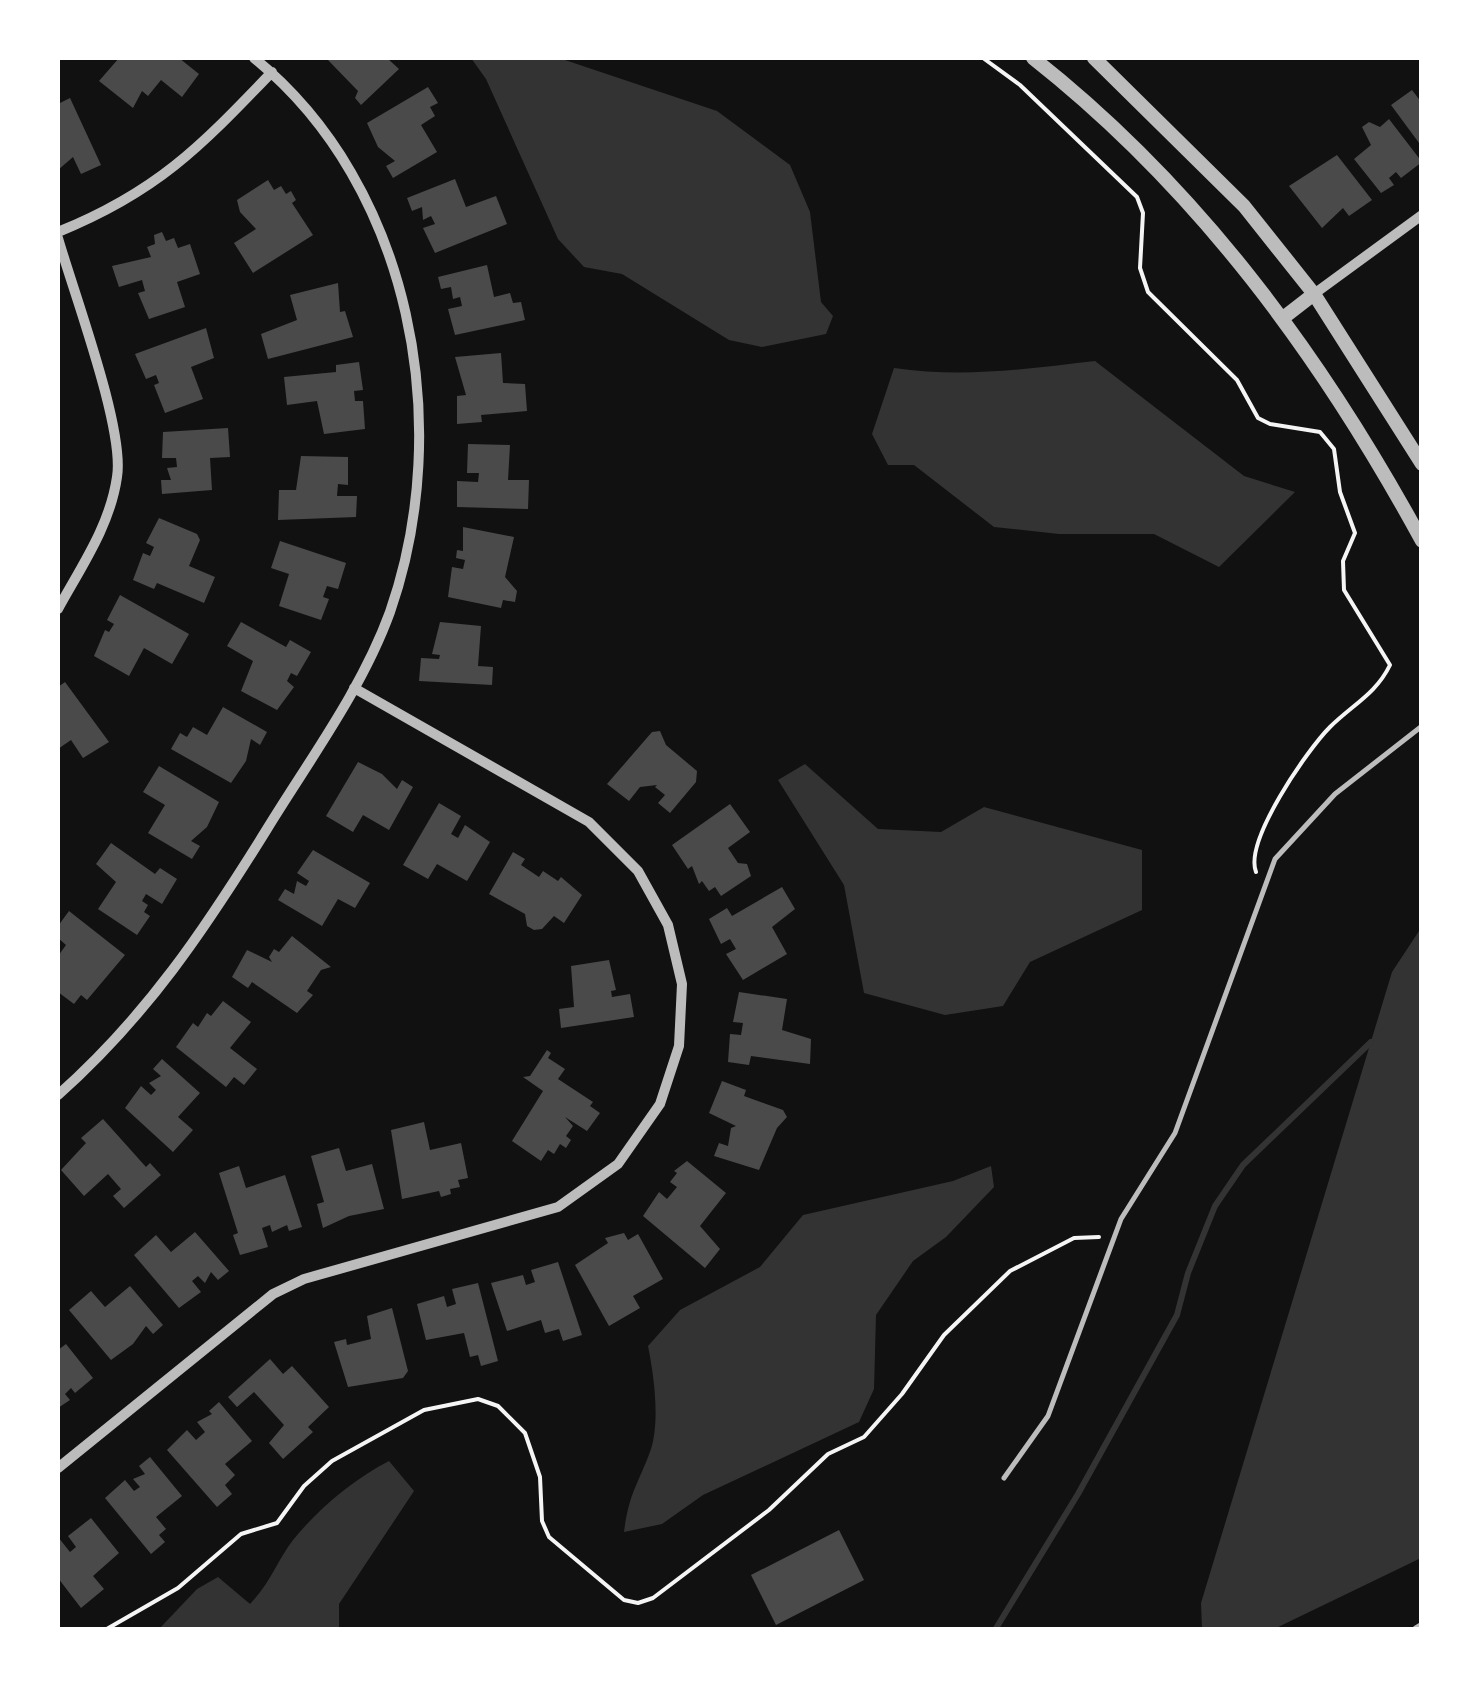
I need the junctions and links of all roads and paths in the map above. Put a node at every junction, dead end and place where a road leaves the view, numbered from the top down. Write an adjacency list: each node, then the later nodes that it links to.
1 (254, 58): 5 (street)
2 (983, 58): 15 (path)
3 (1033, 58): 9 (street)
4 (1094, 58): 8 (street)
5 (272, 72): 7 (street); 13 (street)
6 (1422, 215): 8 (street)
7 (58, 235): 12 (street)
8 (1314, 294): 9 (street); 10 (street)
9 (1284, 318): 11 (street)
10 (1422, 464)
11 (1422, 541)
12 (58, 610)
13 (354, 688): 16 (street); 18 (street)
14 (1422, 726): 15 (lane)
15 (1266, 883): 17 (lane)
16 (58, 1094)
17 (1112, 1238): 19 (lane); 20 (path)
18 (58, 1468)
19 (1004, 1478)
20 (104, 1630)

